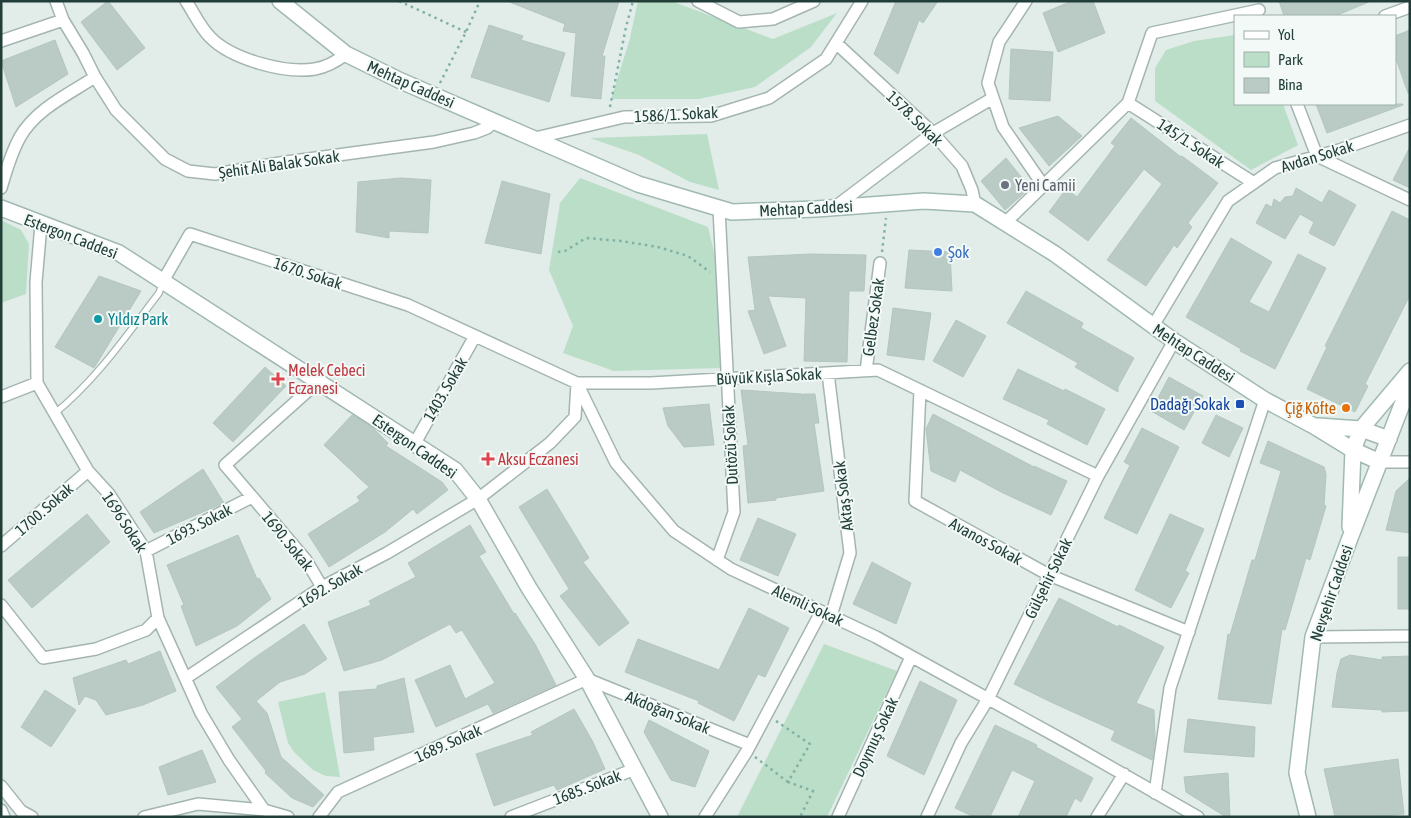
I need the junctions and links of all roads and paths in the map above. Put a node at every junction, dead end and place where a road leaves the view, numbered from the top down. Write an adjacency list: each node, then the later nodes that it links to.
1 (56, 1): 14 (street, Şehit Ali Balak Sokak)
2 (186, 1): 18 (street)
3 (280, 1): 18 (main road, Mehtap Caddesi)
4 (399, 1): 15 (path)
5 (480, 1): 15 (path)
6 (633, 1): 25 (path)
7 (698, 1): 8 (street)
8 (814, 1)
9 (1026, 1): 21 (street)
10 (859, 2): 17 (street, 1586/1. Sokak)
11 (1410, 7): 13 (street)
12 (1259, 9): 22 (street)
13 (1388, 15)
14 (63, 20): 16 (street); 19 (street, Şehit Ali Balak Sokak)
15 (466, 32): 20 (path)
16 (1, 42)
17 (836, 43): 25 (street, 1586/1. Sokak); 27 (street, 1578. Sokak)
18 (346, 54): 20 (main road, Mehtap Caddesi)
19 (95, 77): 24 (street, Şehit Ali Balak Sokak); 32 (street)
20 (434, 95): 24 (main road, Mehtap Caddesi)
21 (993, 98): 27 (street); 31 (street)
22 (1128, 103): 30 (street, 145/1. Sokak); 31 (street)
23 (1297, 105): 29 (street)
24 (496, 121): 28 (main road, Mehtap Caddesi)
25 (607, 121): 28 (street, 1586/1. Sokak)
26 (1410, 125): 29 (street, Avdan Sokak)
27 (932, 133): 35 (street, 1578. Sokak); 36 (street)
28 (535, 138): 38 (main road, Mehtap Caddesi)
29 (1317, 156): 30 (street, Avdan Sokak); 33 (street)
30 (1254, 183): 45 (street, Avdan Sokak)
31 (1043, 185): 39 (street)
32 (1, 188)
33 (1410, 200)
34 (888, 204): 35 (main road, Mehtap Caddesi); 36 (main road, Mehtap Caddesi); 42 (path)
35 (975, 204): 39 (main road, Mehtap Caddesi)
36 (835, 207): 38 (main road, Mehtap Caddesi)
37 (1, 208): 40 (main road, Estergon Caddesi)
38 (719, 208): 51 (street, Dutözü Sokak)
39 (1005, 223): 45 (main road, Mehtap Caddesi)
40 (41, 224): 44 (main road, Estergon Caddesi); 54 (street, 1696 Sokak)
41 (558, 252): 43 (path)
42 (880, 263): 48 (street, Gelbez Sokak)
43 (714, 275)
44 (163, 281): 46 (street, 1670. Sokak); 52 (main road, Estergon Caddesi); 59 (lane)
45 (1152, 326): 47 (main road, Mehtap Caddesi)
46 (475, 336): 53 (street); 63 (street, 1403. Sokak)
47 (1174, 341): 58 (main road, Mehtap Caddesi); 68 (street, Gülşehir Sokak)
48 (866, 371): 50 (street, Büyük Kışla Sokak); 56 (street, Büyük Kışla Sokak)
49 (1410, 371): 61 (main road)
50 (828, 373): 51 (street, Büyük Kışla Sokak); 78 (street, Aktaş Sokak)
51 (727, 379): 53 (street, Büyük Kışla Sokak); 74 (street, Dutözü Sokak)
52 (319, 381): 63 (main road, Estergon Caddesi); 69 (street, 1690. Sokak)
53 (577, 383): 70 (street); 74 (street, Alemli Sokak)
54 (37, 384): 57 (street); 59 (street, 1696 Sokak)
55 (1410, 384): 62 (main road)
56 (920, 390): 68 (street, Büyük Kışla Sokak); 75 (street, Avanos Sokak)
57 (1, 397)
58 (1265, 400): 60 (main road, Mehtap Caddesi); 80 (street)
59 (54, 414): 67 (street, 1696 Sokak)
60 (1314, 426): 61 (main road); 64 (main road, Mehtap Caddesi)
61 (1361, 429): 62 (main road); 64 (main road)
62 (1389, 439): 65 (main road, Nevşehir Caddesi)
63 (414, 443): 70 (main road, Estergon Caddesi)
64 (1353, 450): 65 (main road, Mehtap Caddesi); 71 (main road)
65 (1380, 462): 66 (street); 71 (main road, Nevşehir Caddesi)
66 (1410, 462)
67 (88, 471): 72 (street, 1700. Sokak); 73 (street, 1696 Sokak)
68 (1098, 476): 75 (street, Gülşehir Sokak)
69 (252, 497): 73 (street, 1693. Sokak); 76 (street, 1690. Sokak)
70 (478, 499): 76 (street, 1692. Sokak); 85 (main road, Estergon Caddesi)
71 (1350, 538): 82 (main road, Nevşehir Caddesi)
72 (1, 546)
73 (146, 551): 79 (street, 1696 Sokak)
74 (717, 560): 78 (street, Alemli Sokak)
75 (1049, 576): 80 (street, Avanos Sokak); 86 (street, Gülşehir Sokak)
76 (322, 587): 84 (street, 1692. Sokak)
77 (1, 605): 79 (street)
78 (826, 614): 83 (street, Alemli Sokak); 87 (street, Aktaş Sokak)
79 (158, 618): 84 (street, 1696 Sokak)
80 (1189, 632): 93 (street)
81 (1410, 636): 82 (street)
82 (1313, 637): 109 (main road, Nevşehir Caddesi)
83 (912, 657): 86 (street, Alemli Sokak); 105 (street, Doymuş Sokak)
84 (186, 678): 95 (street, 1696 Sokak)
85 (586, 680): 88 (street, Akdoğan Sokak); 89 (main road, Estergon Caddesi); 100 (street, 1689. Sokak)
86 (988, 698): 90 (street, Alemli Sokak); 106 (street, Gülşehir Sokak)
87 (766, 714): 88 (street, Aktaş Sokak); 91 (path)
88 (748, 748): 91 (path); 103 (street, Aktaş Sokak)
89 (634, 769): 101 (street, 1685. Sokak); 102 (main road, Estergon Caddesi)
90 (1124, 774): 93 (street, Alemli Sokak); 107 (street)
91 (788, 782): 104 (path)
92 (1, 786): 97 (street)
93 (1155, 792): 108 (street, Alemli Sokak)
94 (1, 810): 96 (street)
95 (264, 810): 98 (street); 99 (street)
96 (4, 817)
97 (32, 817)
98 (144, 817)
99 (288, 817)
100 (319, 817)
101 (511, 817)
102 (660, 817)
103 (705, 817)
104 (800, 817)
105 (838, 817)
106 (926, 817)
107 (1097, 817)
108 (1198, 817)
109 (1308, 817)

